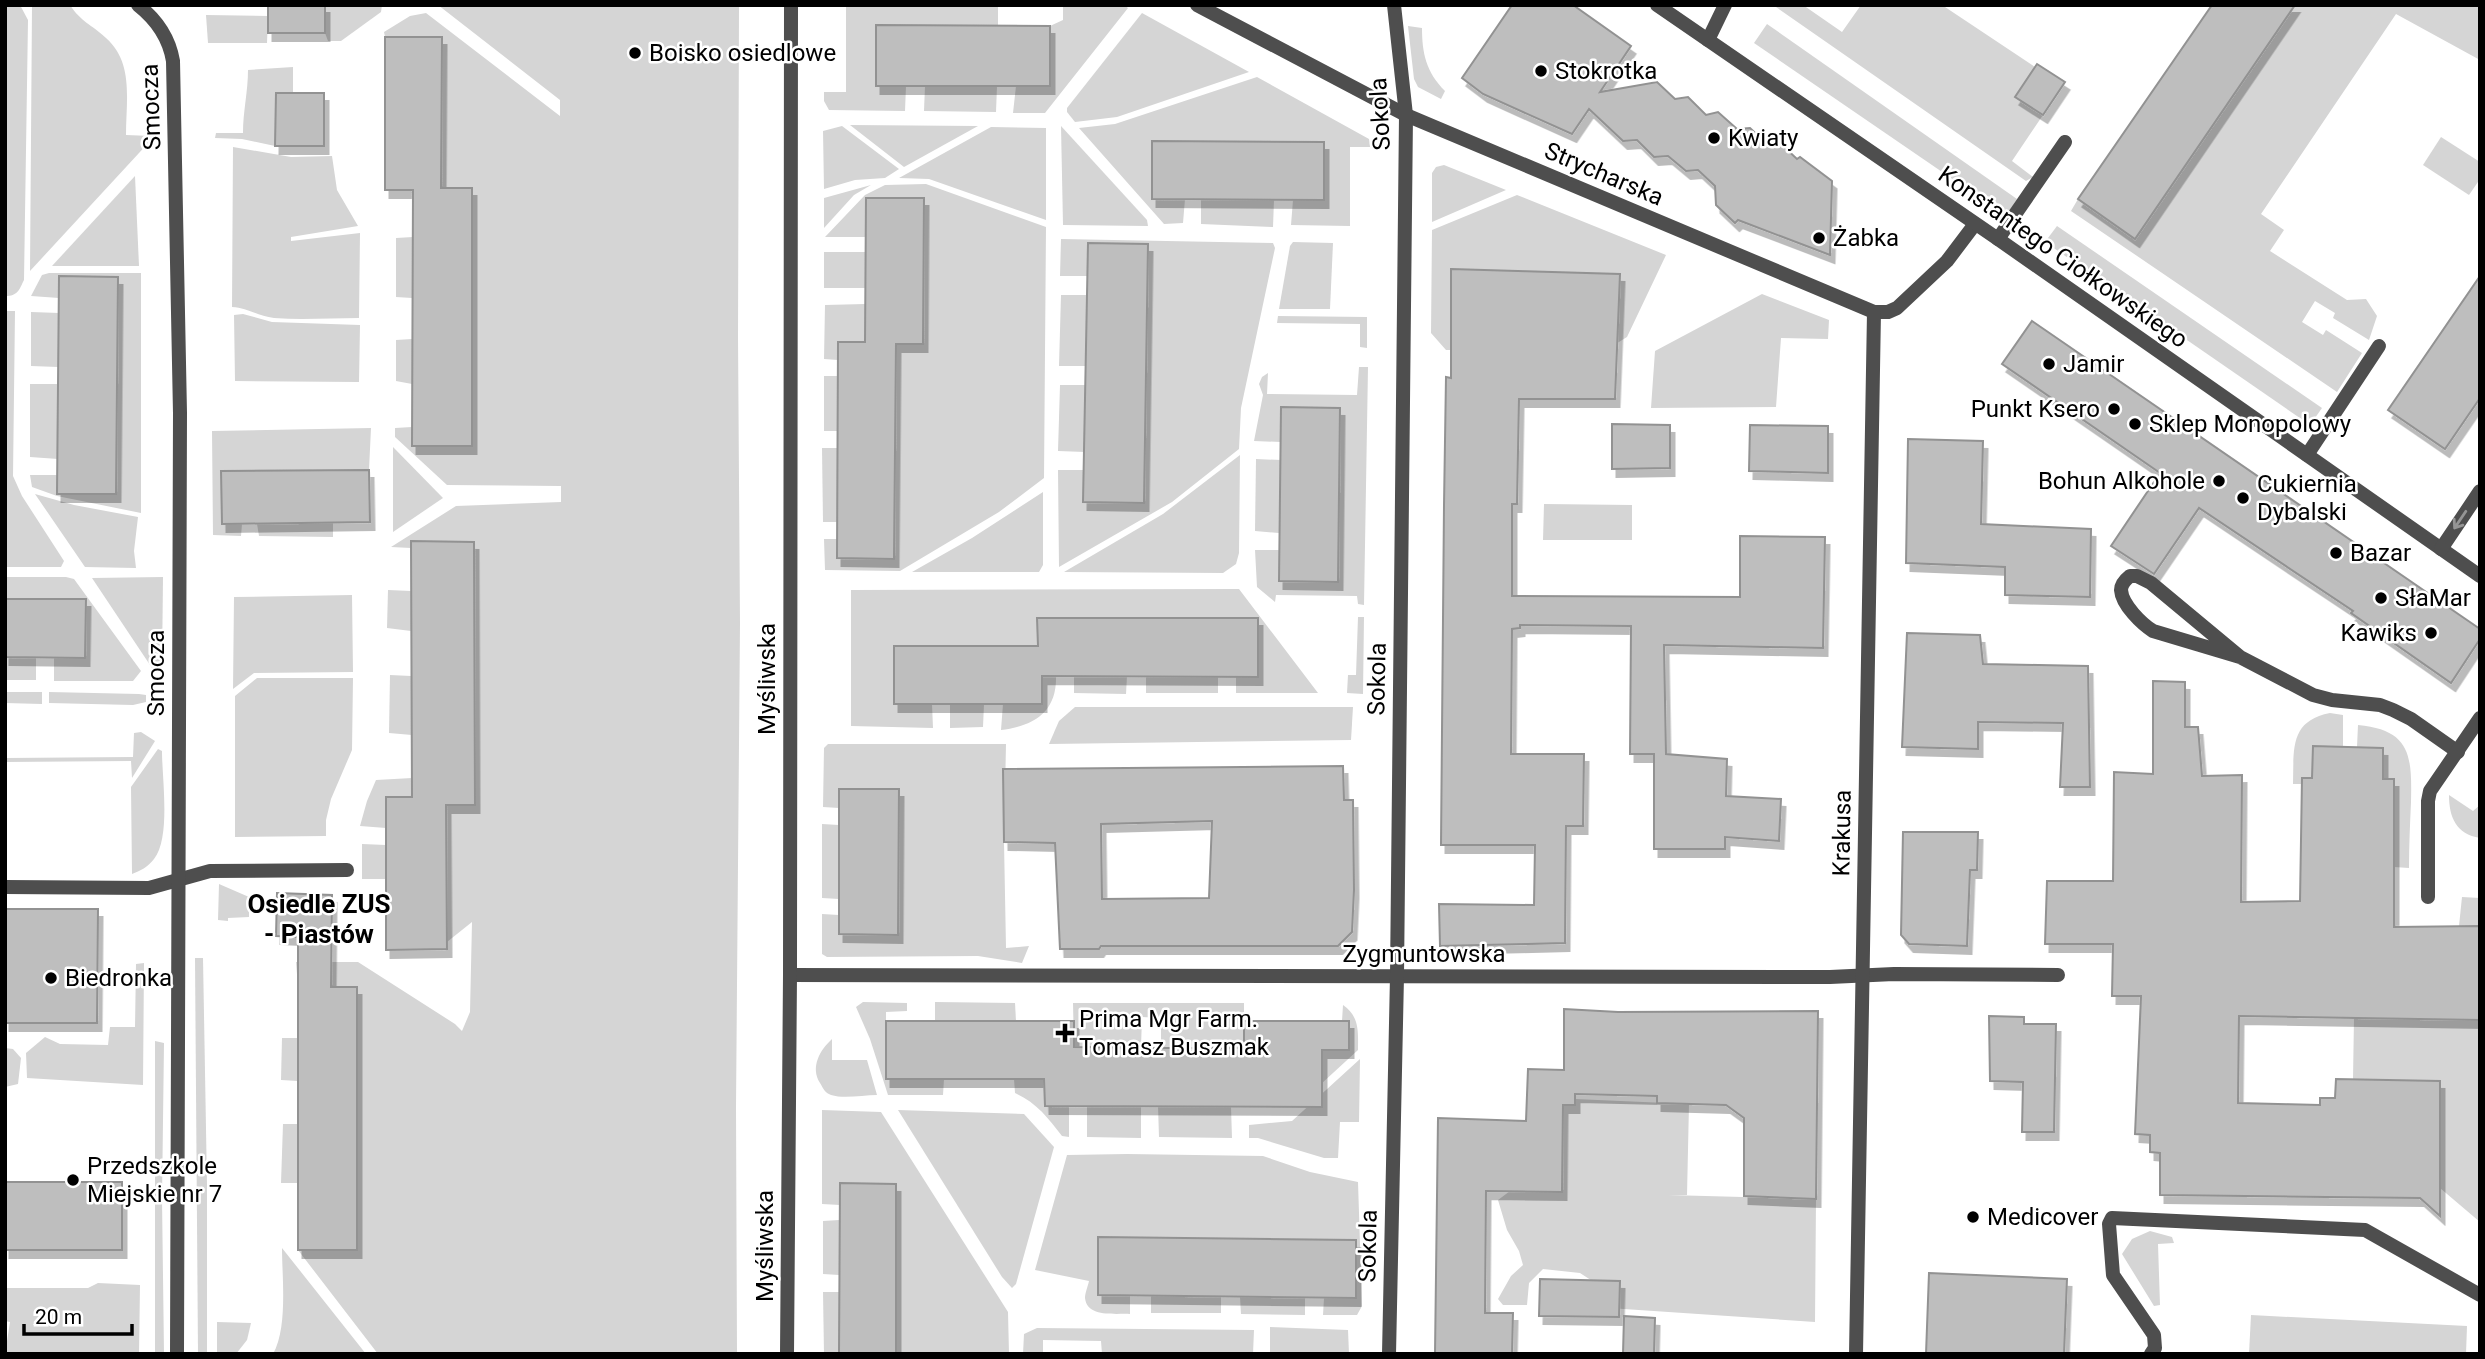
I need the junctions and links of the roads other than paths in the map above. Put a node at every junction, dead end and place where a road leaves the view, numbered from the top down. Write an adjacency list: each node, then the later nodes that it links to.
1 (138, 5): 22 (street, Smocza)
2 (791, 5): 25 (street, Myśliwska)
3 (1197, 5): 8 (street, Strycharska)
4 (1394, 5): 8 (street, Sokola)
5 (1657, 5): 7 (street, Konstantego Ciołkowskiego)
6 (1725, 5): 7 (street)
7 (1708, 40): 10 (street, Konstantego Ciołkowskiego)
8 (1406, 115): 12 (street, Strycharska); 27 (street, Sokola)
9 (2064, 142): 11 (street)
10 (1975, 224): 11 (street, Konstantego Ciołkowskiego); 12 (street)
11 (1998, 239): 14 (street, Konstantego Ciołkowskiego)
12 (1874, 312): 28 (street, Krakusa)
13 (2379, 346): 14 (street)
14 (2307, 455): 16 (street, Konstantego Ciołkowskiego)
15 (2480, 491): 16 (street, one-way to 16)
16 (2441, 549): 17 (street, Konstantego Ciołkowskiego)
17 (2480, 576)
18 (2241, 657): 18 (street); 20 (street)
19 (2480, 718): 20 (street)
20 (2458, 752): 24 (street)
21 (347, 870): 22 (street)
22 (177, 880): 23 (street); 30 (street, Smocza)
23 (5, 887)
24 (2428, 897)
25 (790, 975): 27 (street, Zygmuntowska); 31 (street, Myśliwska)
26 (2058, 975): 28 (street, Zygmuntowska)
27 (1397, 976): 28 (street, Zygmuntowska); 32 (street, Sokola)
28 (1862, 976): 33 (street, Krakusa)
29 (2480, 1295): 34 (street)
30 (177, 1354)
31 (787, 1354)
32 (1389, 1354)
33 (1856, 1354)
34 (2151, 1354)

